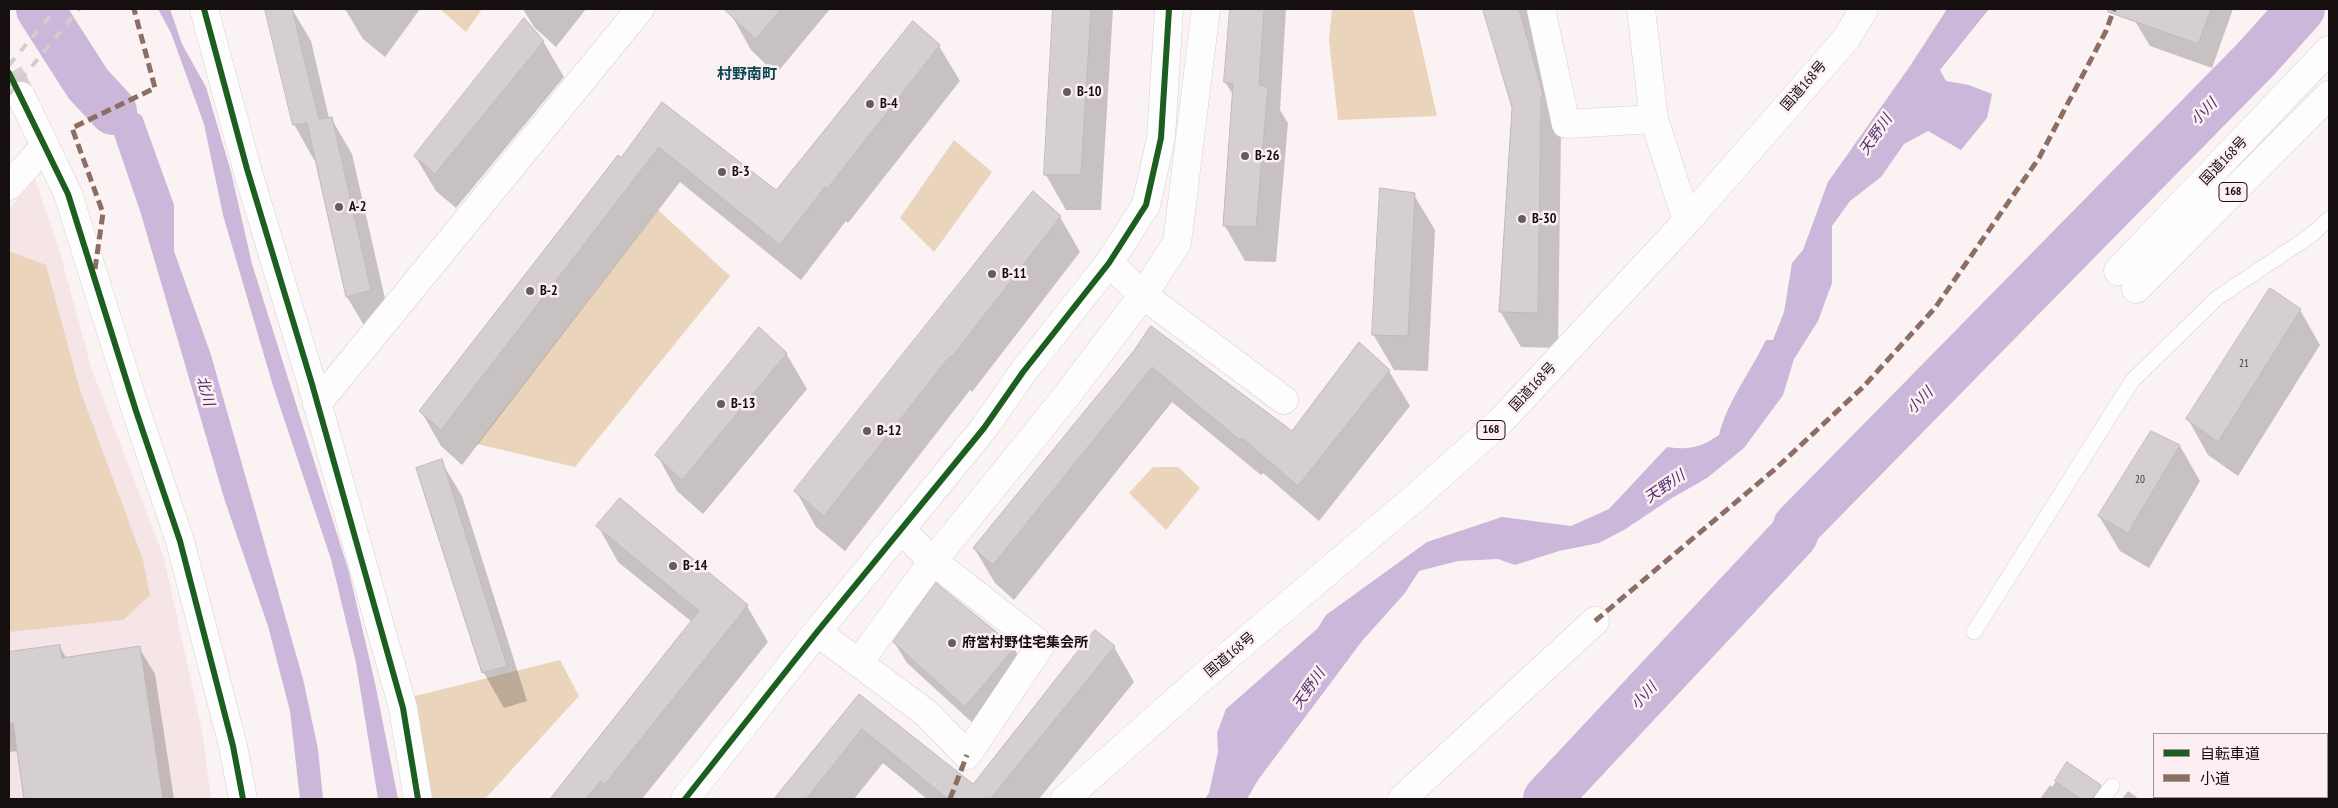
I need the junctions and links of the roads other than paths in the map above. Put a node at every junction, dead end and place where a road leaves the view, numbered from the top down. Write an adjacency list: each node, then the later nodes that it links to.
1 (204, 9): 19 (main road)
2 (640, 9): 19 (main road)
3 (1170, 9): 16 (main road)
4 (1206, 9): 17 (main road)
5 (1541, 9): 11 (main road)
6 (1641, 9): 11 (main road)
7 (1864, 9): 15 (main road, 国道168号 / 168)
8 (2329, 50): 9 (main road, 国道168号 / 168)
9 (2329, 95)
10 (21, 96): 12 (main road)
11 (1654, 119): 15 (main road)
12 (45, 146): 13 (main road); 27 (main road)
13 (9, 186)
14 (2329, 220): 24 (lane)
15 (1687, 221): 30 (main road, 国道168号 / 168)
16 (1109, 263): 17 (main road); 20 (main road)
17 (1143, 295): 18 (main road); 21 (main road)
18 (1284, 400)
19 (317, 404): 28 (main road)
20 (901, 530): 21 (main road); 23 (main road)
21 (933, 561): 25 (main road); 25 (main road)
22 (1595, 621): 31 (main road)
23 (817, 632): 25 (main road); 29 (main road)
24 (1974, 632)
25 (859, 662)
26 (2112, 786): 32 (lane)
27 (243, 799)
28 (418, 799)
29 (685, 799)
30 (1066, 799)
31 (1402, 799)
32 (2102, 799)

